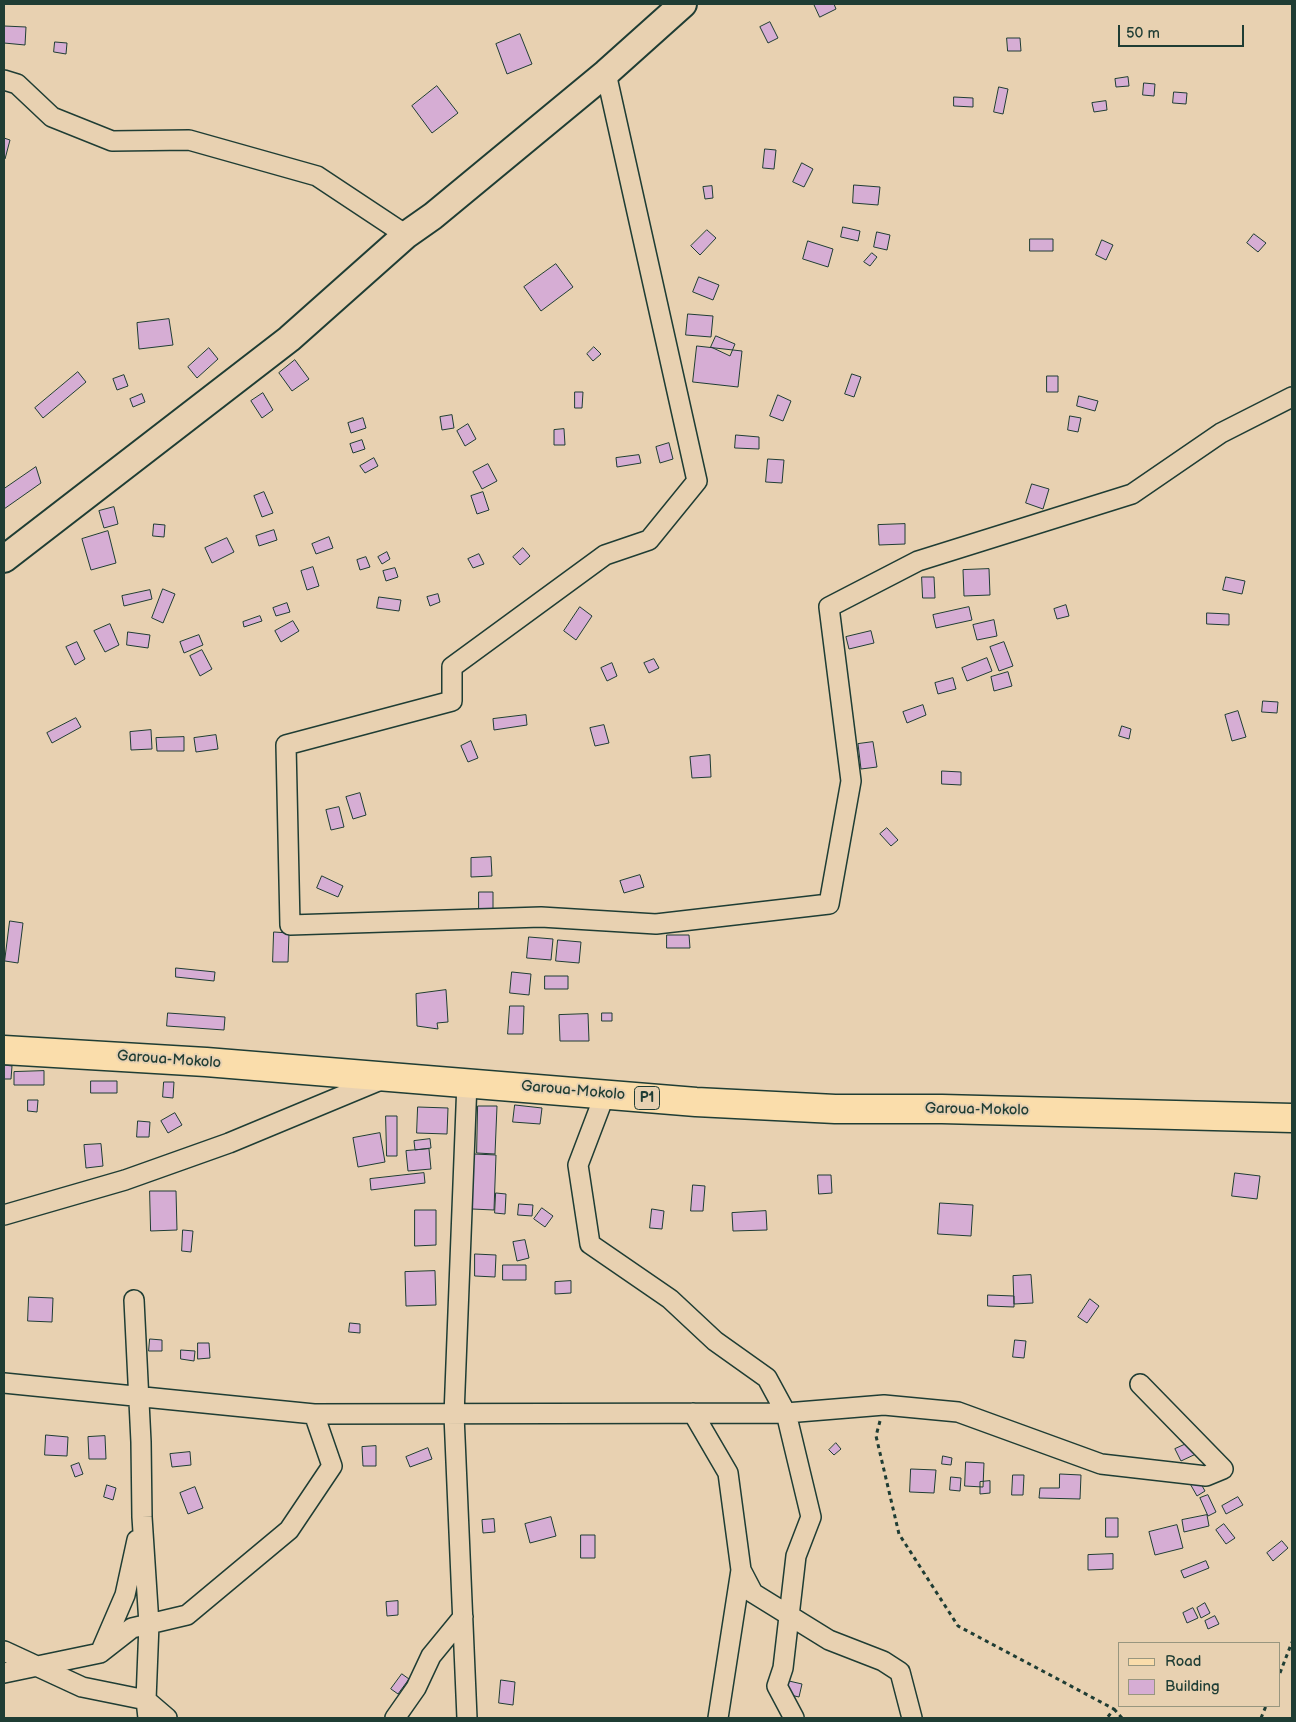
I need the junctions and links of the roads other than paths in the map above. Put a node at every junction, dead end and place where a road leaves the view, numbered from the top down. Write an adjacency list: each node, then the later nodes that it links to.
1 (683, 4): 2 (main road)
2 (606, 73): 4 (main road); 5 (street)
3 (4, 80): 4 (street)
4 (406, 236): 6 (main road)
5 (1292, 397)
6 (4, 559)
7 (4, 1050): 8 (main road, Garoua-Mokolo / P1)
8 (391, 1076): 9 (main road, Garoua-Mokolo / P1); 12 (street)
9 (467, 1082): 10 (main road, Garoua-Mokolo / P1); 20 (street)
10 (605, 1094): 11 (main road, Garoua-Mokolo / P1); 18 (street)
11 (1292, 1118)
12 (4, 1215)
13 (134, 1300): 16 (street)
14 (4, 1383): 16 (street)
15 (1140, 1384): 18 (street)
16 (138, 1397): 19 (street); 21 (street)
17 (693, 1413): 18 (street); 20 (street); 22 (street)
18 (786, 1413): 23 (street)
19 (314, 1414): 20 (street); 25 (street)
20 (454, 1415): 24 (street)
21 (142, 1517): 25 (street); 27 (street)
22 (741, 1570): 23 (street); 34 (street)
23 (789, 1615): 35 (street); 36 (street)
24 (463, 1617): 32 (street); 33 (street)
25 (149, 1624): 27 (street); 30 (street)
26 (4, 1651): 28 (street)
27 (100, 1653): 28 (street)
28 (38, 1667): 29 (street); 30 (street)
29 (4, 1673)
30 (147, 1709): 31 (street)
31 (167, 1718)
32 (395, 1718)
33 (467, 1718)
34 (718, 1718)
35 (794, 1718)
36 (912, 1718)

